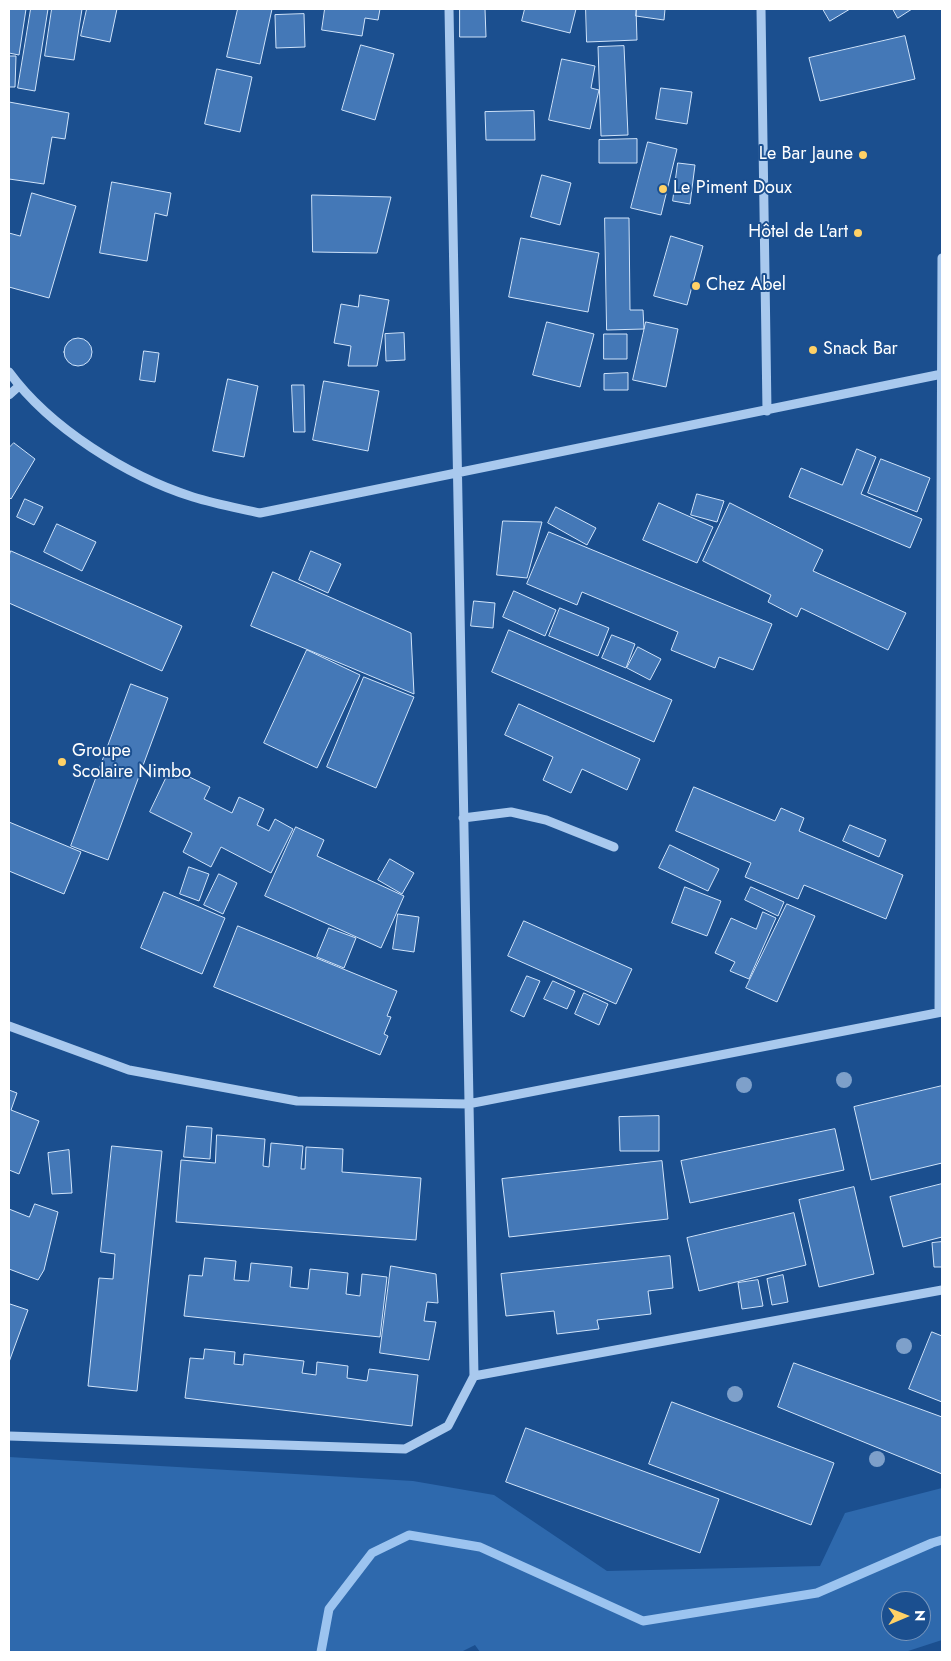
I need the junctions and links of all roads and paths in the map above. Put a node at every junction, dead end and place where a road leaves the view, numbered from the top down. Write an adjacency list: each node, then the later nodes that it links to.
1 (449, 9): 9 (street)
2 (761, 9): 8 (street)
3 (942, 258): 5 (street)
4 (9, 372): 6 (street)
5 (942, 374): 8 (street); 12 (street)
6 (19, 386): 7 (street); 9 (street)
7 (9, 395)
8 (767, 411): 9 (street)
9 (457, 474): 10 (street)
10 (463, 818): 11 (street); 14 (street)
11 (614, 847)
12 (941, 1012): 14 (street)
13 (9, 1026): 14 (street)
14 (468, 1104): 16 (street)
15 (942, 1290): 16 (street)
16 (474, 1376): 17 (street)
17 (9, 1436)

